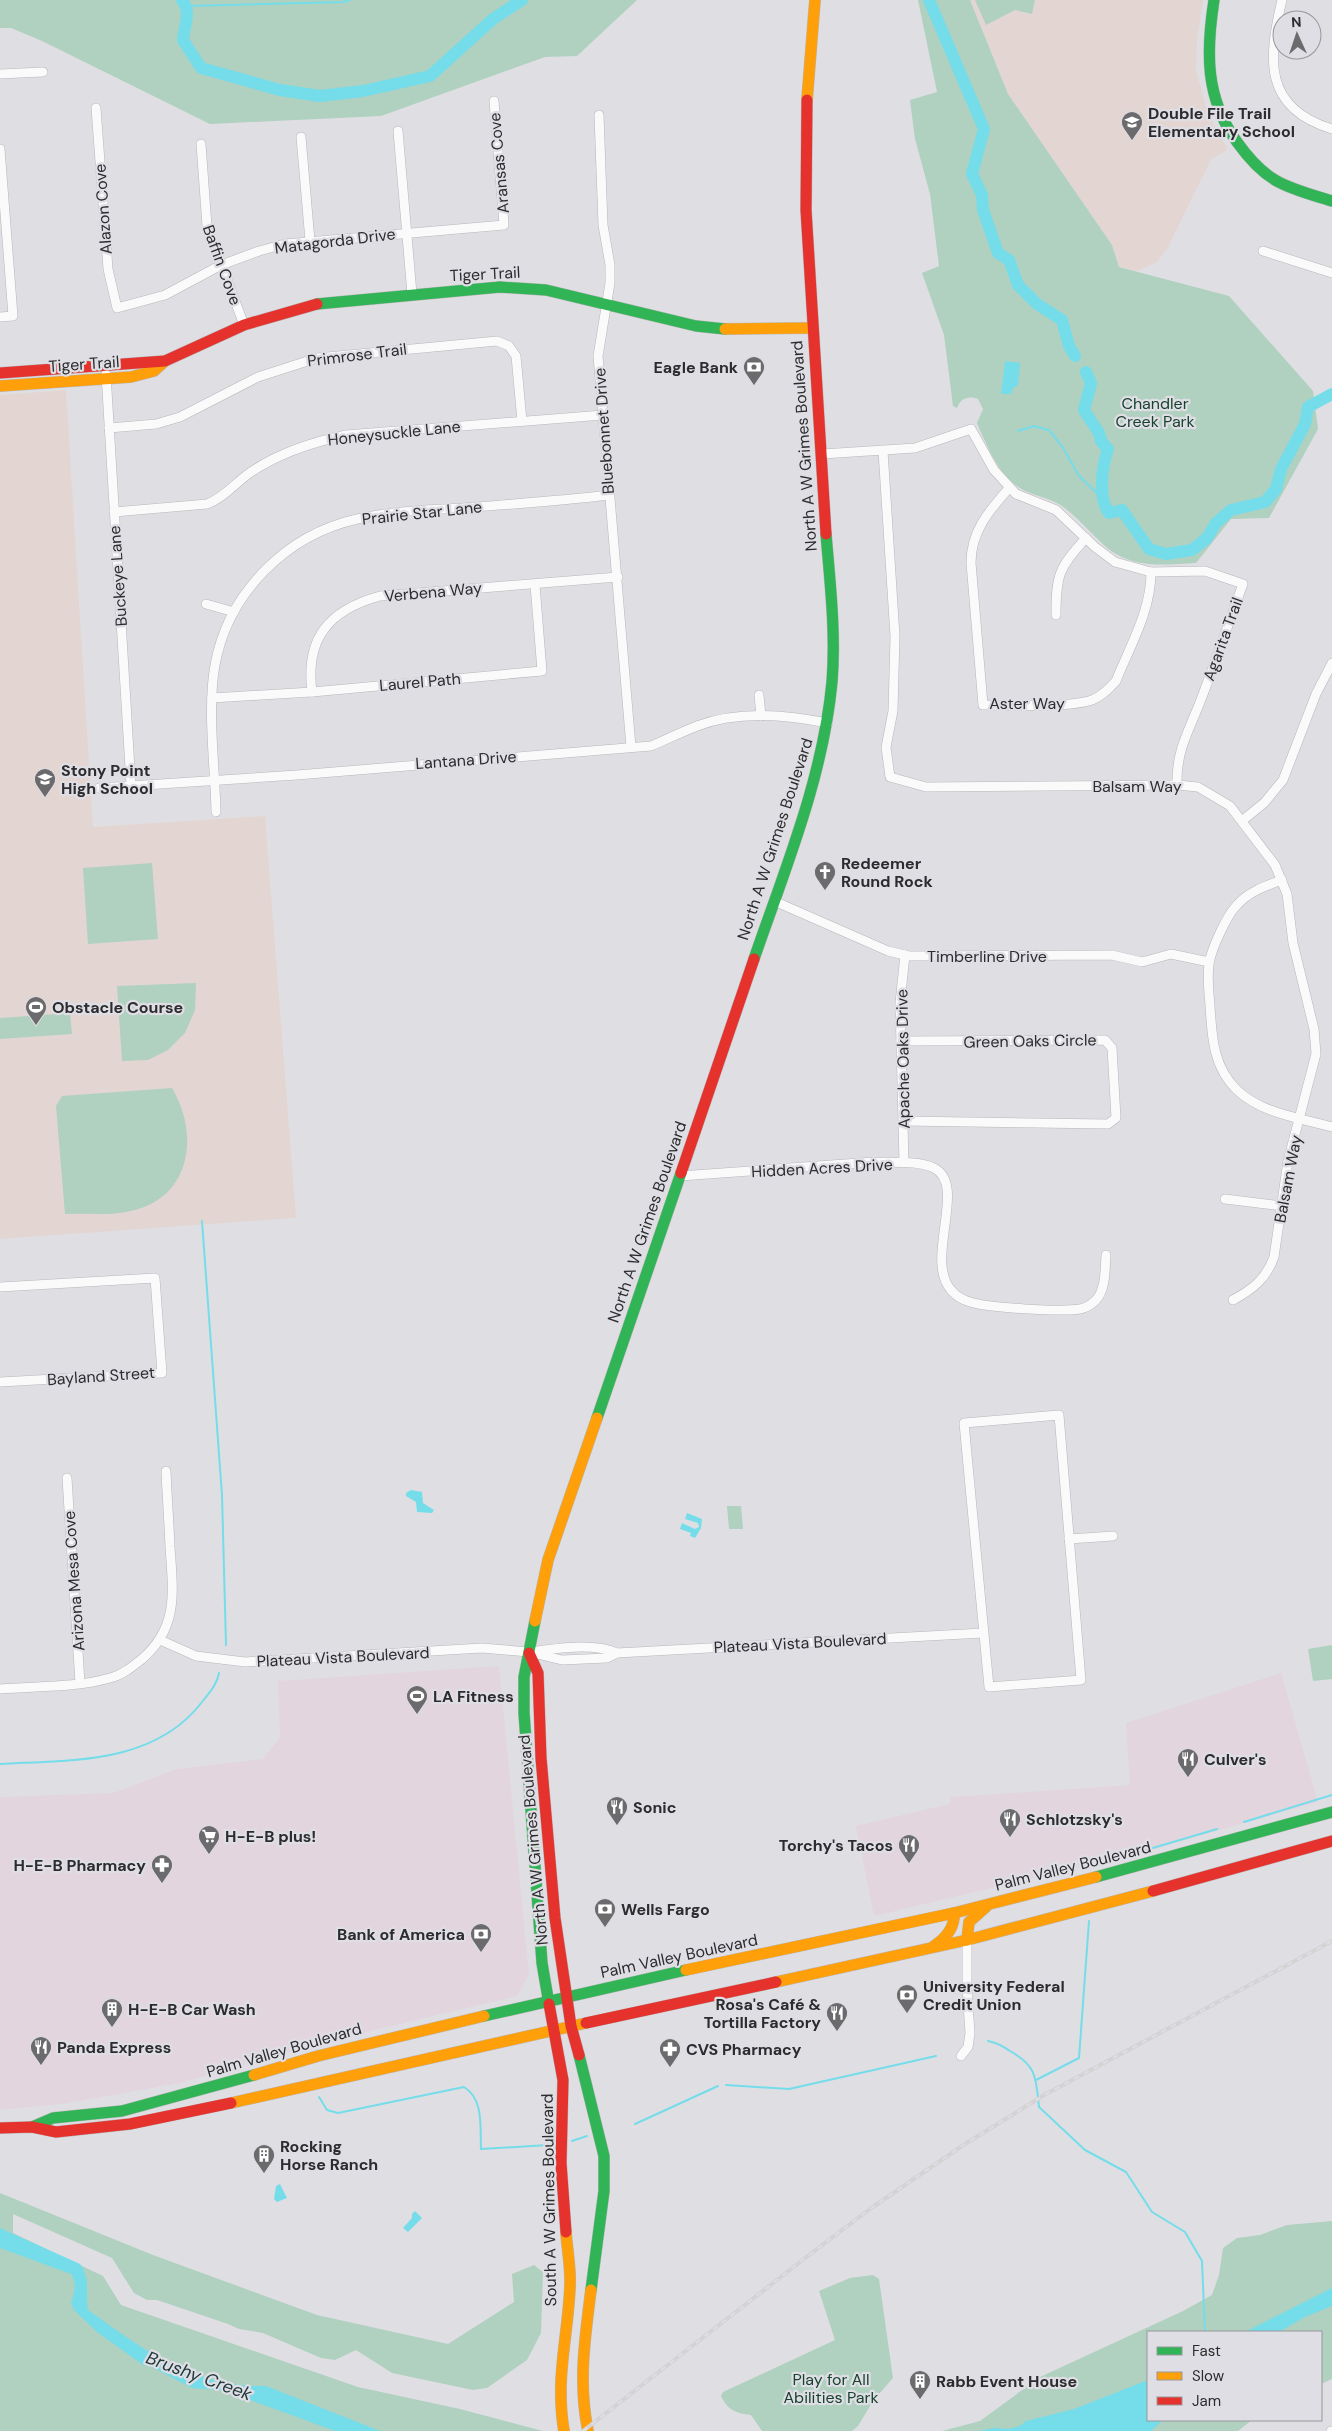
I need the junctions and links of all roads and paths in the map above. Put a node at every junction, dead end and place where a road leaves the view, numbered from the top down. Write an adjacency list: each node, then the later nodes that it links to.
1 (815, 0): 26 (main road, North A W Grimes Boulevard)
2 (1214, 0): 14 (main road)
3 (1282, 0): 9 (street)
4 (43, 72): 5 (street)
5 (0, 74)
6 (494, 101): 15 (street, Aransas Cove)
7 (96, 108): 23 (street, Alazon Cove)
8 (599, 115): 22 (street, Bluebonnet Drive)
9 (1332, 129)
10 (398, 131): 16 (street)
11 (301, 137): 17 (street)
12 (201, 144): 19 (street, Baffin Cove)
13 (0, 150): 24 (street)
14 (1332, 201)
15 (504, 225): 16 (street, Matagorda Drive)
16 (408, 232): 17 (street, Matagorda Drive); 21 (street)
17 (310, 240): 19 (street, Matagorda Drive)
18 (1263, 251): 20 (street)
19 (221, 265): 23 (street, Matagorda Drive); 25 (street, Baffin Cove)
20 (1332, 273)
21 (412, 294): 22 (main road, Tiger Trail); 25 (main road, Tiger Trail)
22 (608, 304): 26 (main road, Tiger Trail); 32 (street, Bluebonnet Drive)
23 (117, 308)
24 (0, 317)
25 (244, 325): 27 (main road, Tiger Trail)
26 (812, 328): 36 (main road, North A W Grimes Boulevard)
27 (165, 361): 28 (main road, Tiger Trail); 30 (main road, Tiger Trail)
28 (106, 367): 29 (main road, Tiger Trail); 30 (street, Buckeye Lane)
29 (0, 372)
30 (106, 380): 31 (main road, Tiger Trail); 34 (street, Buckeye Lane)
31 (0, 386)
32 (603, 415): 33 (street, Honeysuckle Lane); 38 (street, Bluebonnet Drive)
33 (522, 421): 34 (street, Primrose Trail); 39 (street, Honeysuckle Lane)
34 (109, 428): 39 (street, Buckeye Lane)
35 (883, 451): 36 (street, Agarita Trail); 37 (street, Agarita Trail); 56 (street, Balsam Way)
36 (822, 454): 52 (main road, North A W Grimes Boulevard)
37 (1008, 488): 40 (street, Agarita Trail); 41 (street, Aster Way)
38 (609, 495): 42 (street, Bluebonnet Drive); 45 (street, Prairie Star Lane)
39 (114, 512): 55 (street, Buckeye Lane)
40 (1086, 538): 41 (street, Agarita Trail); 46 (street)
41 (1151, 572): 56 (street, Agarita Trail)
42 (618, 577): 43 (street, Verbena Way); 53 (street, Bluebonnet Drive)
43 (535, 585): 48 (street, Verbena Way); 48 (street, Laurel Path)
44 (206, 604): 45 (street)
45 (234, 612): 50 (street, Prairie Star Lane)
46 (1056, 615)
47 (1332, 663): 59 (street)
48 (312, 692): 50 (street, Laurel Path)
49 (759, 695): 51 (street)
50 (212, 698): 54 (street, Prairie Star Lane)
51 (761, 716): 52 (street, Lantana Drive); 53 (street, Lantana Drive)
52 (828, 723): 61 (main road, North A W Grimes Boulevard)
53 (631, 747): 54 (street, Lantana Drive)
54 (215, 781): 55 (street, Lantana Drive); 58 (street, Prairie Star Lane)
55 (131, 785): 57 (street, Lantana Drive)
56 (1177, 785): 59 (street, Balsam Way)
57 (99, 788)
58 (216, 812)
59 (1243, 820): 60 (street, Balsam Way)
60 (1282, 880): 63 (street); 65 (street, Balsam Way)
61 (774, 901): 62 (street, Timberline Drive); 69 (main road, North A W Grimes Boulevard)
62 (905, 955): 63 (street, Timberline Drive); 64 (street, Apache Oaks Drive)
63 (1209, 962): 65 (street)
64 (901, 1041): 66 (street, Apache Oaks Drive); 66 (street, Green Oaks Circle)
65 (1300, 1118): 67 (street); 71 (street, Balsam Way)
66 (904, 1121): 68 (street, Apache Oaks Drive)
67 (1332, 1127)
68 (904, 1164): 69 (street, Hidden Acres Drive); 72 (street, Hidden Acres Drive)
69 (680, 1176): 82 (main road, North A W Grimes Boulevard)
70 (1225, 1199): 71 (street)
71 (1282, 1206): 74 (street, Balsam Way)
72 (1106, 1256)
73 (0, 1287): 75 (street, Bayland Street)
74 (1233, 1300)
75 (0, 1382)
76 (166, 1471): 81 (street)
77 (67, 1478): 83 (street, Arizona Mesa Cove)
78 (1112, 1536): 79 (street)
79 (1069, 1539): 80 (street); 80 (street)
80 (983, 1633): 82 (street, Plateau Vista Boulevard)
81 (160, 1640): 82 (street, Plateau Vista Boulevard); 83 (street)
82 (529, 1652): 85 (main road, North A W Grimes Boulevard); 88 (main road, North A W Grimes Boulevard)
83 (80, 1683): 84 (street)
84 (0, 1689)
85 (528, 1776): 88 (main road); 94 (main road, North A W Grimes Boulevard)
86 (1332, 1812): 89 (main road, Palm Valley Boulevard)
87 (1332, 1842): 91 (main road, Palm Valley Boulevard)
88 (551, 1864): 93 (main road, North A W Grimes Boulevard)
89 (989, 1904): 90 (main road, Palm Valley Boulevard); 91 (main road)
90 (954, 1913): 92 (main road); 93 (main road, Palm Valley Boulevard)
91 (967, 1940): 92 (main road, Palm Valley Boulevard); 98 (street)
92 (930, 1948): 95 (main road, Palm Valley Boulevard)
93 (566, 1996): 94 (main road, Palm Valley Boulevard); 95 (main road, North A W Grimes Boulevard)
94 (548, 2000): 96 (main road, South A W Grimes Boulevard); 97 (main road, Palm Valley Boulevard)
95 (571, 2026): 96 (main road, Palm Valley Boulevard); 102 (main road)
96 (554, 2030): 99 (main road, Palm Valley Boulevard); 103 (main road, South A W Grimes Boulevard)
97 (318, 2056): 99 (main road); 100 (main road, Palm Valley Boulevard)
98 (961, 2056)
99 (230, 2103): 100 (main road, Palm Valley Boulevard)
100 (32, 2127): 101 (main road, Palm Valley Boulevard)
101 (0, 2128)
102 (587, 2427)
103 (564, 2431)

